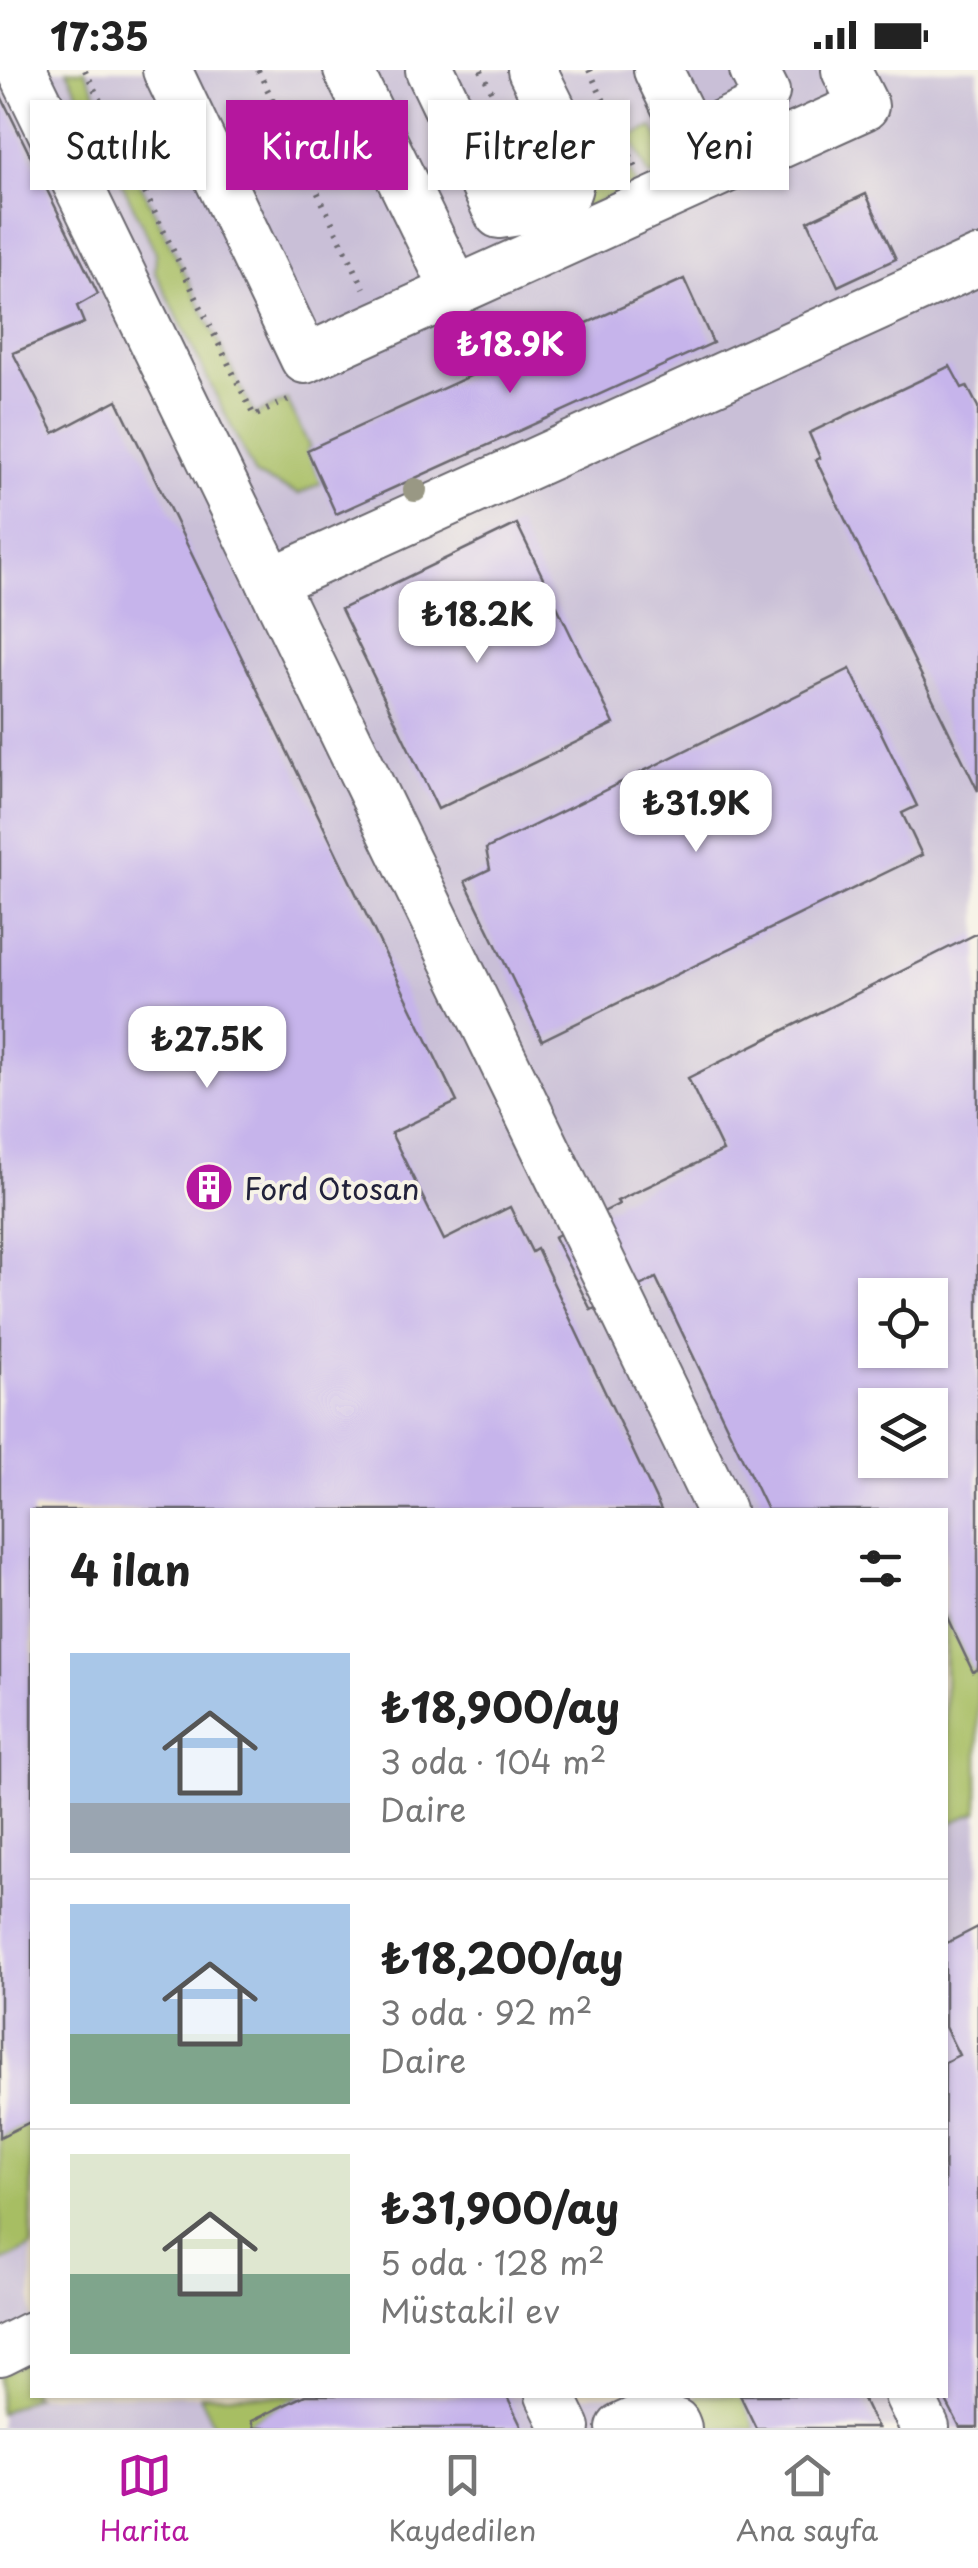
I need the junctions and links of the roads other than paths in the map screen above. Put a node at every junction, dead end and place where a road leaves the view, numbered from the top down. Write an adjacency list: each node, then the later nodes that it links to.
1 (22, 70): 13 (street)
2 (167, 70): 12 (street)
3 (348, 70): 12 (street)
4 (430, 70): 5 (street)
5 (532, 70)
6 (658, 70): 8 (street)
7 (846, 70): 9 (street)
8 (673, 100)
9 (789, 141)
10 (650, 187): 12 (street)
11 (978, 261): 13 (street)
12 (456, 292)
13 (271, 582): 14 (street)
14 (720, 1508)
15 (30, 2337): 16 (street)
16 (0, 2352)
17 (551, 2398): 19 (street)
18 (911, 2398): 22 (street)
19 (566, 2428)
20 (621, 2428): 21 (street)
21 (678, 2428)
22 (926, 2428)

